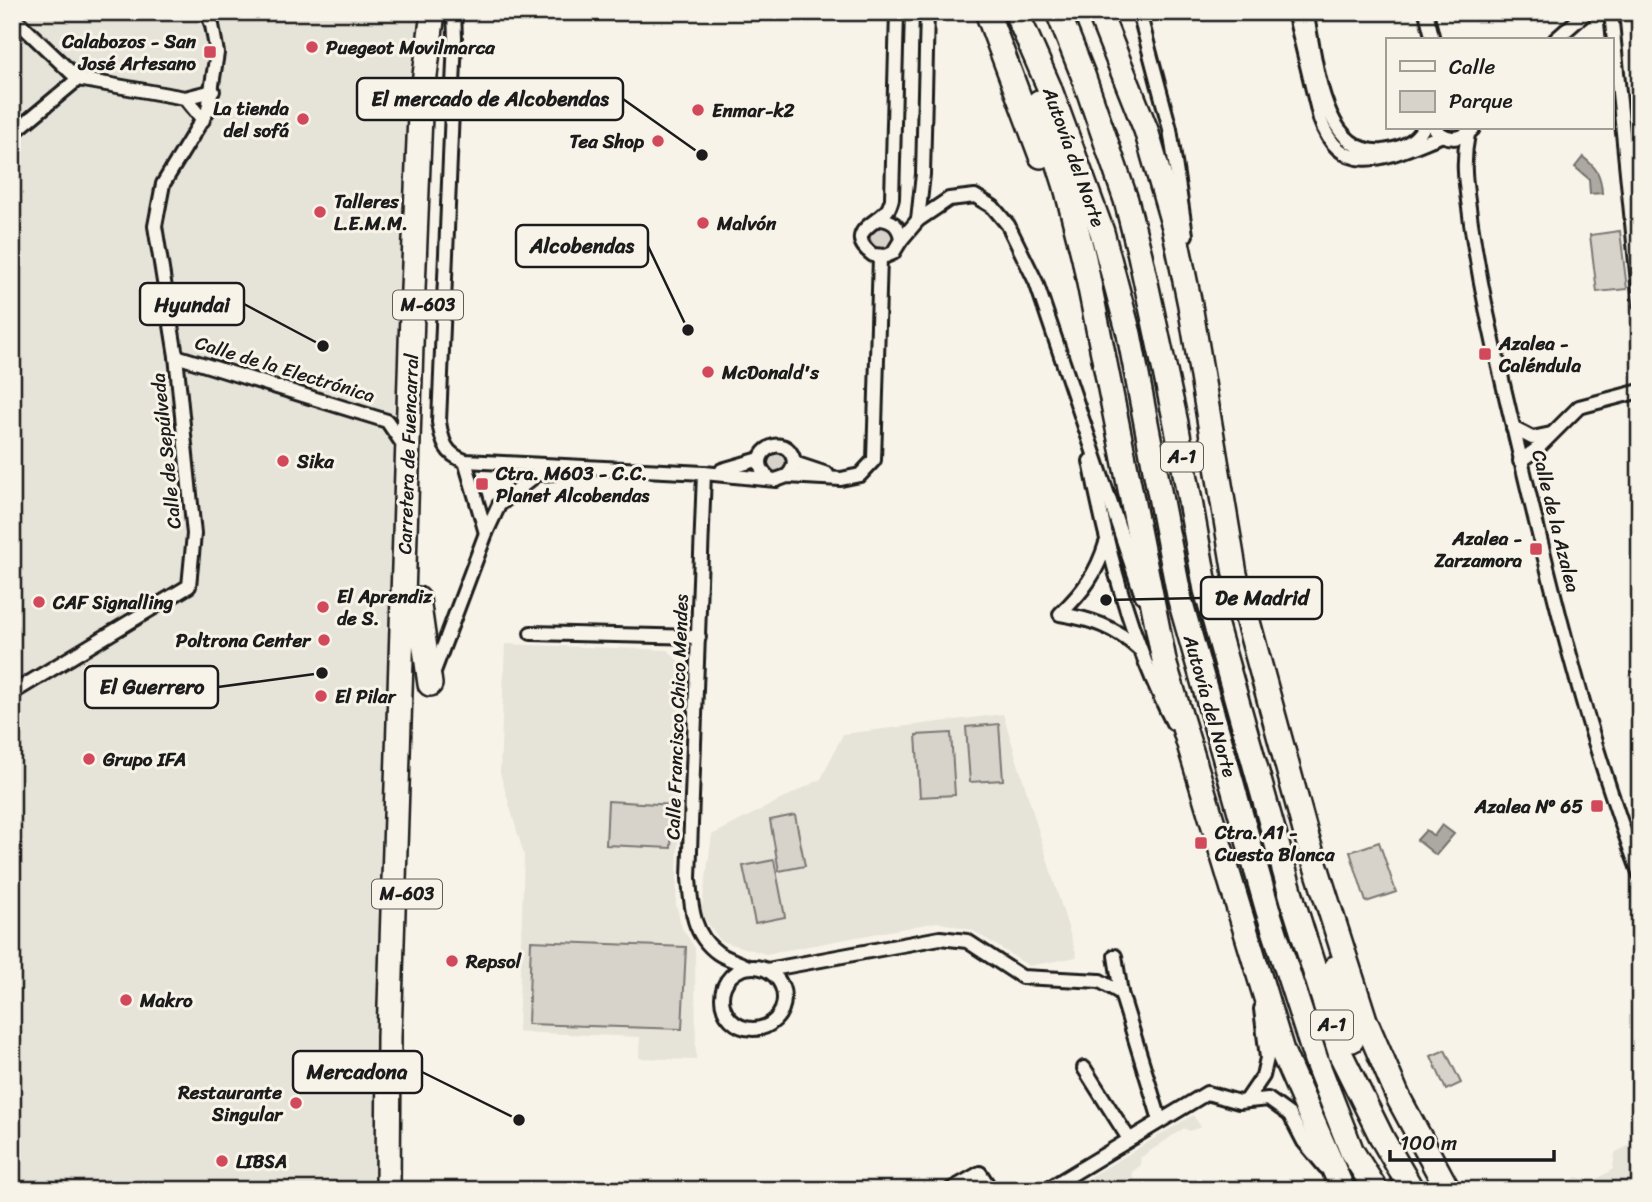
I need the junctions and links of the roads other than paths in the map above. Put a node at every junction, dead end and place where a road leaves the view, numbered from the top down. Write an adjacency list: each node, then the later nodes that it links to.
1 (206, 12): 21 (street, Calle de Sepúlveda)
2 (433, 12): 42 (highway, Carretera de Fuencarral / M-603)
3 (447, 12): 54 (highway, Carretera de Fuencarral / M-603)
4 (454, 12): 44 (street)
5 (927, 12): 30 (street)
6 (988, 12): 36 (highway)
7 (1014, 12): 36 (highway); 79 (highway, Autovía del Norte / A-1)
8 (1058, 12): 78 (highway, Autovía del Norte / A-1)
9 (1098, 12): 35 (highway)
10 (1139, 12): 35 (street)
11 (1294, 12): 26 (street)
12 (1306, 12): 24 (street)
13 (1426, 12): 18 (street)
14 (1587, 12): 19 (street)
15 (1611, 12): 31 (street)
16 (899, 15): 29 (street)
17 (12, 16): 20 (street)
18 (1432, 38)
19 (1557, 38)
20 (78, 79): 22 (street); 27 (street)
21 (212, 91): 22 (street); 23 (street, Calle de Sepúlveda)
22 (185, 98): 23 (street)
23 (204, 120): 37 (street, Calle de Sepúlveda)
24 (1421, 130)
25 (1471, 131): 26 (street); 28 (street, Calle de la Azalea)
26 (1441, 133): 28 (street, Calle de la Azalea)
27 (12, 134)
28 (1463, 170): 40 (street, Calle de la Azalea)
29 (878, 219): 32 (street); 33 (street)
30 (918, 220): 32 (street); 39 (street)
31 (1636, 225): 34 (street)
32 (901, 240): 33 (street)
33 (880, 257): 51 (street)
34 (1640, 303)
35 (1190, 305): 63 (highway)
36 (1100, 343): 58 (highway)
37 (176, 356): 42 (street, Calle de la Electrónica); 60 (street, Calle de Sepúlveda)
38 (1640, 391): 41 (street)
39 (1080, 413): 53 (street); 58 (street)
40 (1513, 428): 41 (street); 45 (street, Calle de la Azalea)
41 (1551, 434): 45 (street)
42 (407, 452): 80 (highway, Carretera de Fuencarral / M-603)
43 (760, 458): 46 (street); 48 (street); 50 (street)
44 (465, 461): 47 (street); 52 (street)
45 (1520, 461): 64 (street, Calle de la Azalea)
46 (794, 463): 49 (street); 51 (street)
47 (595, 469): 48 (street); 52 (street)
48 (704, 473): 50 (street); 56 (street, Calle Francisco Chico Mendes)
49 (787, 476): 50 (street); 51 (street)
50 (768, 477)
51 (841, 479)
52 (486, 533): 59 (street)
53 (1106, 543): 57 (street); 57 (street)
54 (418, 599): 59 (highway); 80 (highway, Carretera de Fuencarral / M-603)
55 (531, 633): 56 (street)
56 (699, 637): 65 (street, Calle Francisco Chico Mendes)
57 (1139, 650): 62 (street)
58 (1165, 665): 61 (highway)
59 (429, 684)
60 (12, 693)
61 (1179, 710): 62 (highway); 79 (highway)
62 (1195, 765): 71 (highway)
63 (1307, 838): 78 (highway); 87 (highway)
64 (1640, 874)
65 (718, 953): 68 (street, Calle Francisco Chico Mendes); 70 (street, Calle Francisco Chico Mendes)
66 (1115, 956): 73 (street)
67 (805, 961): 69 (street); 72 (street); 73 (street)
68 (748, 967): 69 (street); 70 (street)
69 (767, 970): 72 (street)
70 (726, 982): 72 (street)
71 (1261, 987): 75 (street); 81 (highway)
72 (784, 993)
73 (1121, 993): 76 (street)
74 (1084, 1068): 77 (street)
75 (1246, 1101): 76 (street); 81 (street)
76 (1160, 1120): 77 (street)
77 (1129, 1139): 84 (street)
78 (1383, 1140): 86 (highway, Autovía del Norte / A-1)
79 (1352, 1152): 85 (highway, Autovía del Norte / A-1)
80 (390, 1187)
81 (1343, 1189)
82 (950, 1190): 83 (street)
83 (991, 1190)
84 (1046, 1190)
85 (1376, 1190)
86 (1412, 1190)
87 (1448, 1190)

